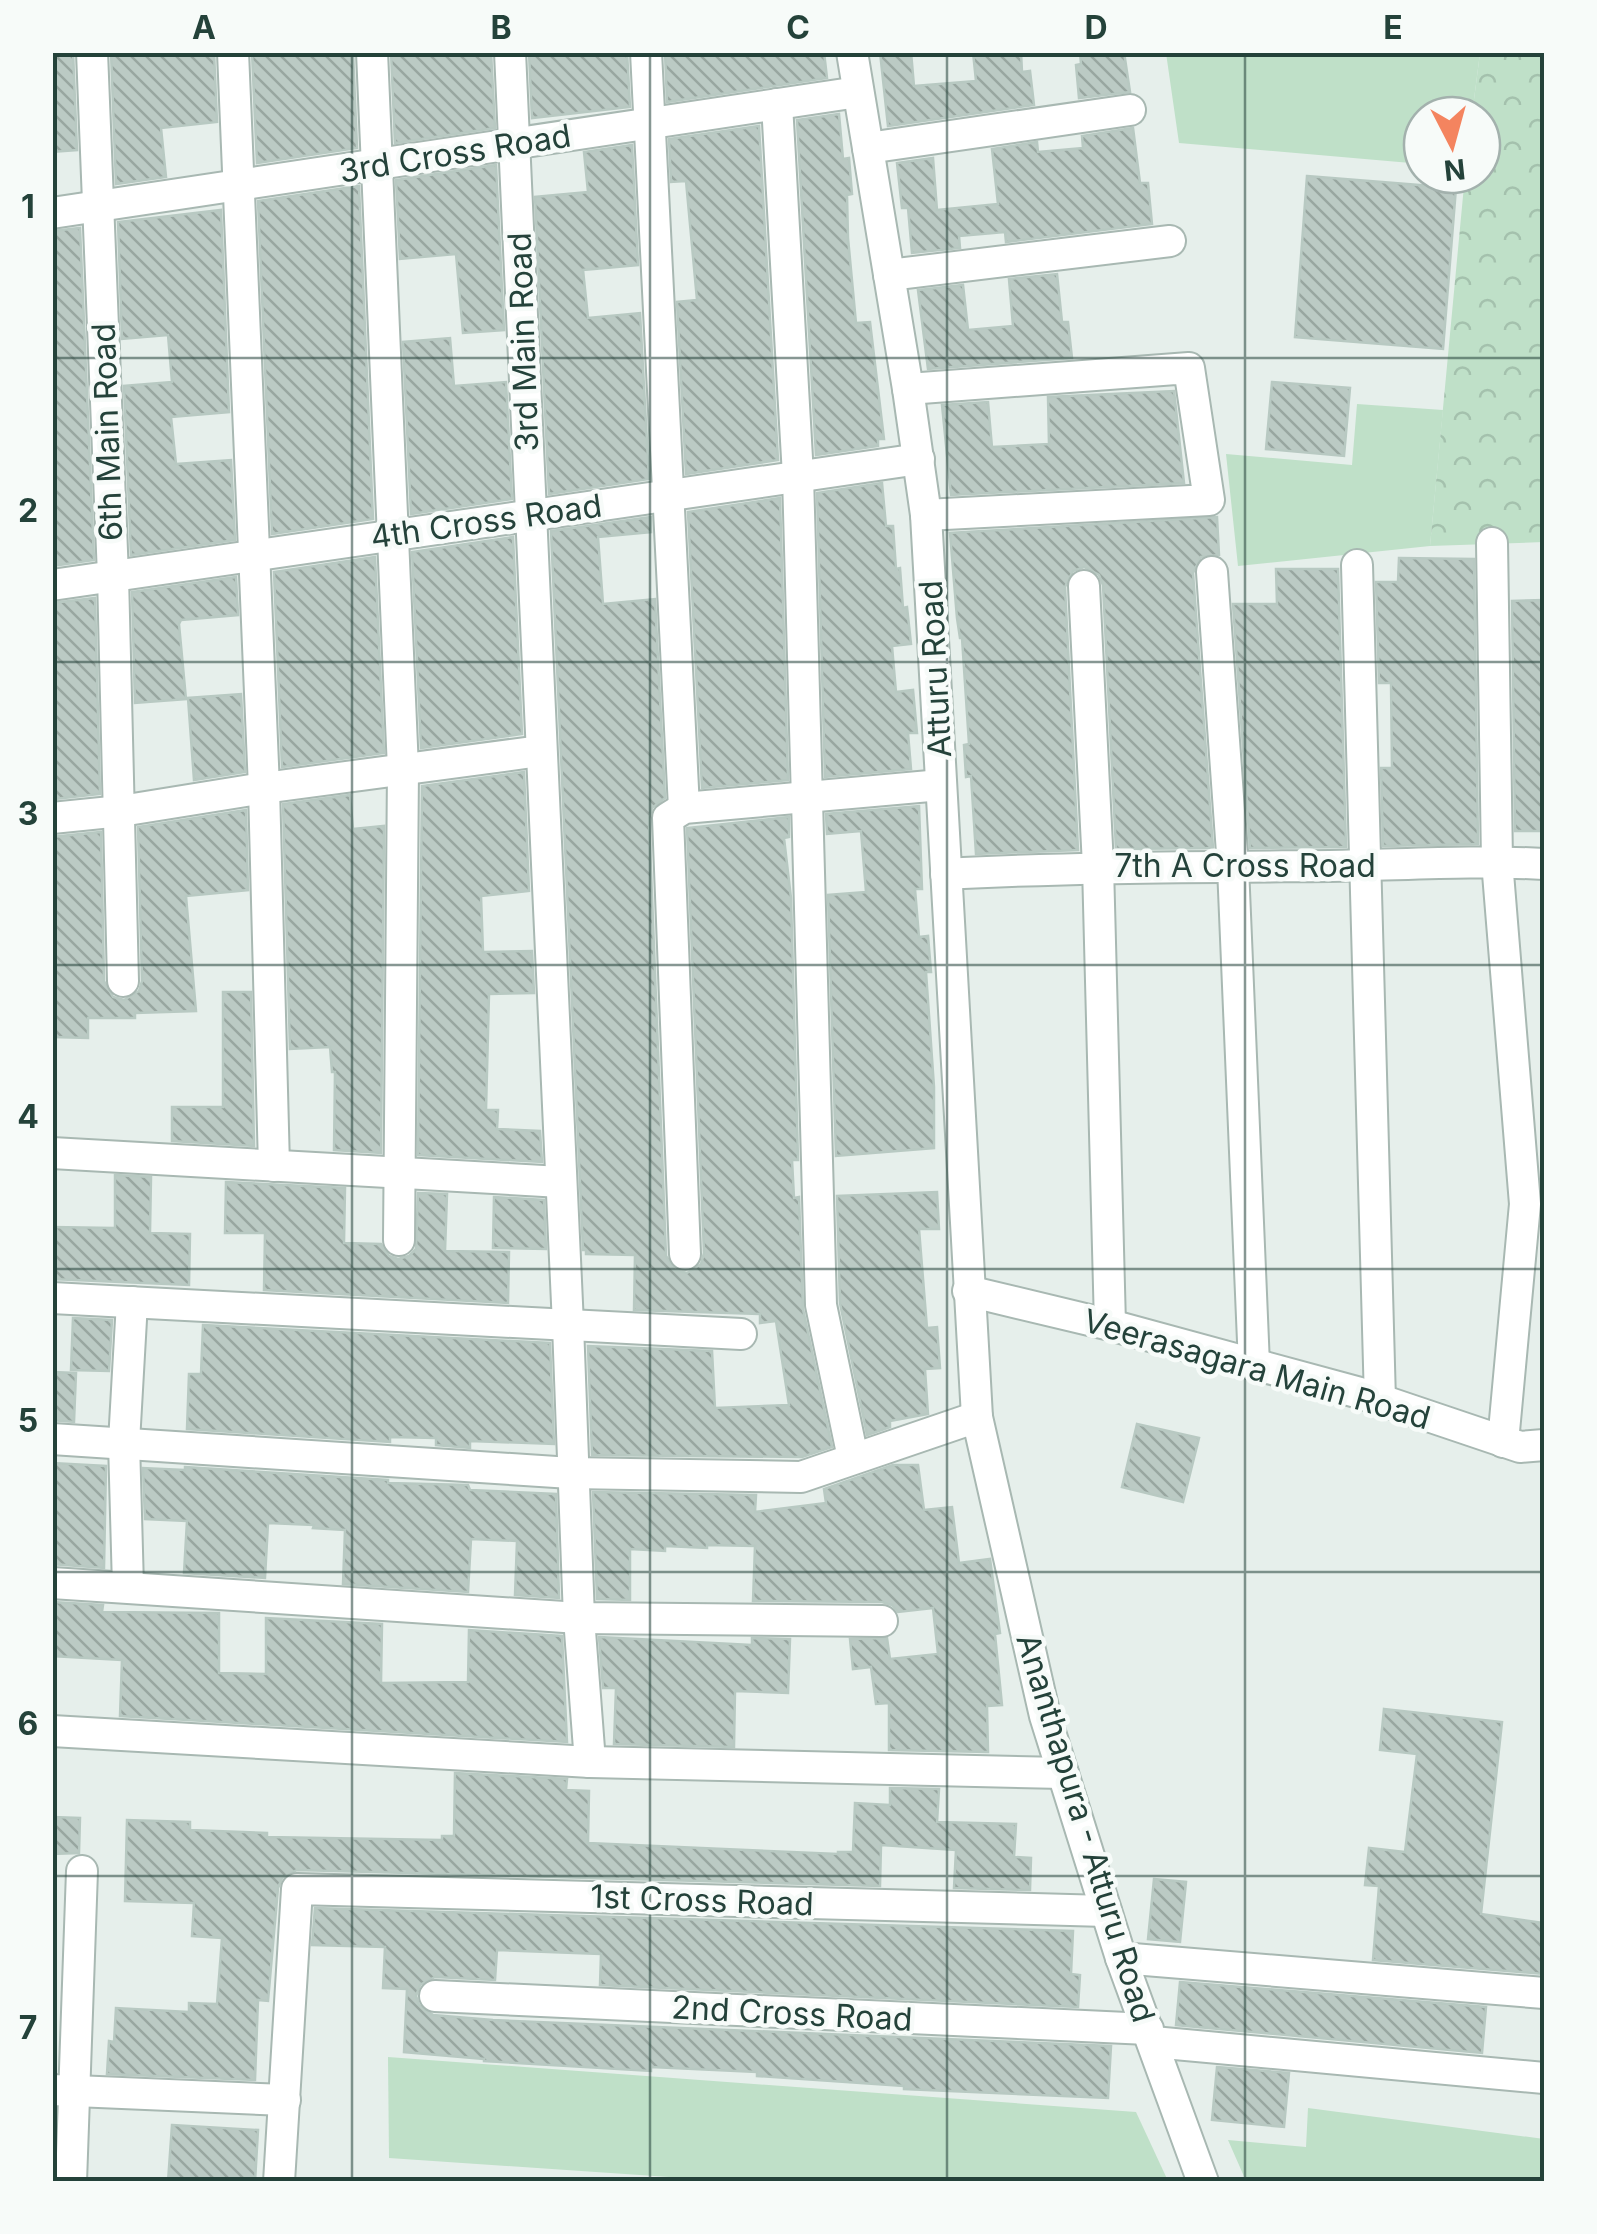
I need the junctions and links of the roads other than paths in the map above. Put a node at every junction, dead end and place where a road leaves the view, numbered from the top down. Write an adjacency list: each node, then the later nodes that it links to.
1 (92, 52): 15 (street, 6th Main Road)
2 (233, 52): 14 (street)
3 (372, 52): 13 (street)
4 (510, 52): 11 (street, 3rd Main Road)
5 (646, 52): 10 (street)
6 (852, 52): 7 (street, Atturu Road)
7 (858, 92): 8 (street, 3rd Cross Road); 12 (street, Atturu Road)
8 (777, 104): 10 (street, 3rd Cross Road); 21 (street)
9 (1130, 110): 12 (street)
10 (649, 123): 11 (street, 3rd Cross Road); 22 (street)
11 (514, 144): 13 (street, 3rd Cross Road); 23 (street, 3rd Main Road)
12 (868, 148): 18 (street, Atturu Road)
13 (377, 164): 14 (street, 3rd Cross Road); 25 (street)
14 (239, 186): 15 (street, 3rd Cross Road); 27 (street)
15 (98, 206): 16 (street, 3rd Cross Road); 30 (street, 6th Main Road)
16 (52, 213)
17 (1170, 241): 18 (street)
18 (889, 275): 19 (street, Atturu Road)
19 (908, 389): 20 (street, Atturu Road); 24 (street)
20 (919, 458): 21 (street, 4th Cross Road); 24 (street, Atturu Road)
21 (798, 476): 22 (street, 4th Cross Road); 37 (street)
22 (668, 495): 23 (street, 4th Cross Road); 38 (street)
23 (530, 515): 25 (street, 4th Cross Road); 33 (street, 3rd Main Road)
24 (926, 515): 35 (street, Atturu Road)
25 (393, 535): 27 (street, 4th Cross Road); 34 (street)
26 (1492, 543): 41 (street)
27 (255, 555): 30 (street, 4th Cross Road); 36 (street)
28 (1357, 565): 44 (street)
29 (1212, 572): 45 (street)
30 (113, 576): 31 (street, 4th Cross Road); 39 (street, 6th Main Road)
31 (52, 584)
32 (1084, 586): 43 (street)
33 (540, 751): 34 (street); 51 (street, 3rd Main Road)
34 (403, 769): 36 (street); 50 (street)
35 (941, 786): 37 (street); 46 (street, Atturu Road)
36 (264, 788): 39 (street); 49 (street)
37 (807, 798): 38 (street); 68 (street)
38 (684, 808): 54 (street)
39 (121, 811): 40 (street); 47 (street, 6th Main Road)
40 (52, 818)
41 (1497, 861): 42 (street, 7th A Cross Road); 44 (street, 7th A Cross Road); 52 (street)
42 (1544, 864)
43 (1098, 866): 45 (street, 7th A Cross Road); 46 (street, 7th A Cross Road); 59 (street)
44 (1365, 866): 45 (street, 7th A Cross Road); 62 (street)
45 (1233, 867): 61 (street)
46 (946, 874): 55 (street, Atturu Road)
47 (124, 980)
48 (52, 1153): 49 (street)
49 (274, 1166): 50 (street)
50 (401, 1173): 51 (street); 53 (street)
51 (561, 1182): 58 (street, 3rd Main Road)
52 (1535, 1203): 66 (street)
53 (399, 1240)
54 (684, 1254)
55 (968, 1291): 59 (street, Veerasagara Main Road); 63 (street, Ananthapura - Atturu Road)
56 (52, 1298): 57 (street)
57 (132, 1302): 58 (street); 65 (street)
58 (568, 1325): 60 (street); 69 (street)
59 (1110, 1325): 61 (street, Veerasagara Main Road)
60 (741, 1334)
61 (1254, 1364): 62 (street, Veerasagara Main Road)
62 (1380, 1400): 66 (street, Veerasagara Main Road)
63 (977, 1416): 68 (street); 76 (street, Ananthapura - Atturu Road)
64 (52, 1439): 65 (street)
65 (124, 1442): 69 (street); 71 (street)
66 (1503, 1442): 67 (street, Veerasagara Main Road)
67 (1544, 1446)
68 (853, 1458): 69 (street)
69 (571, 1473): 72 (street)
70 (52, 1584): 71 (street)
71 (128, 1587): 72 (street)
72 (578, 1618): 73 (street); 75 (street)
73 (882, 1621)
74 (52, 1731): 75 (street)
75 (590, 1762): 76 (street)
76 (1063, 1773): 78 (street, Ananthapura - Atturu Road)
77 (82, 1871): 84 (street)
78 (1106, 1911): 79 (street, Ananthapura - Atturu Road); 85 (street, 1st Cross Road)
79 (1121, 1958): 80 (street); 82 (street, Ananthapura - Atturu Road)
80 (1544, 1993)
81 (436, 1996): 82 (street, 2nd Cross Road)
82 (1150, 2036): 83 (street, 2nd Cross Road); 88 (street, Ananthapura - Atturu Road)
83 (1544, 2078)
84 (64, 2090): 85 (street); 86 (street)
85 (284, 2100): 87 (street)
86 (71, 2182)
87 (279, 2182)
88 (1203, 2182)

